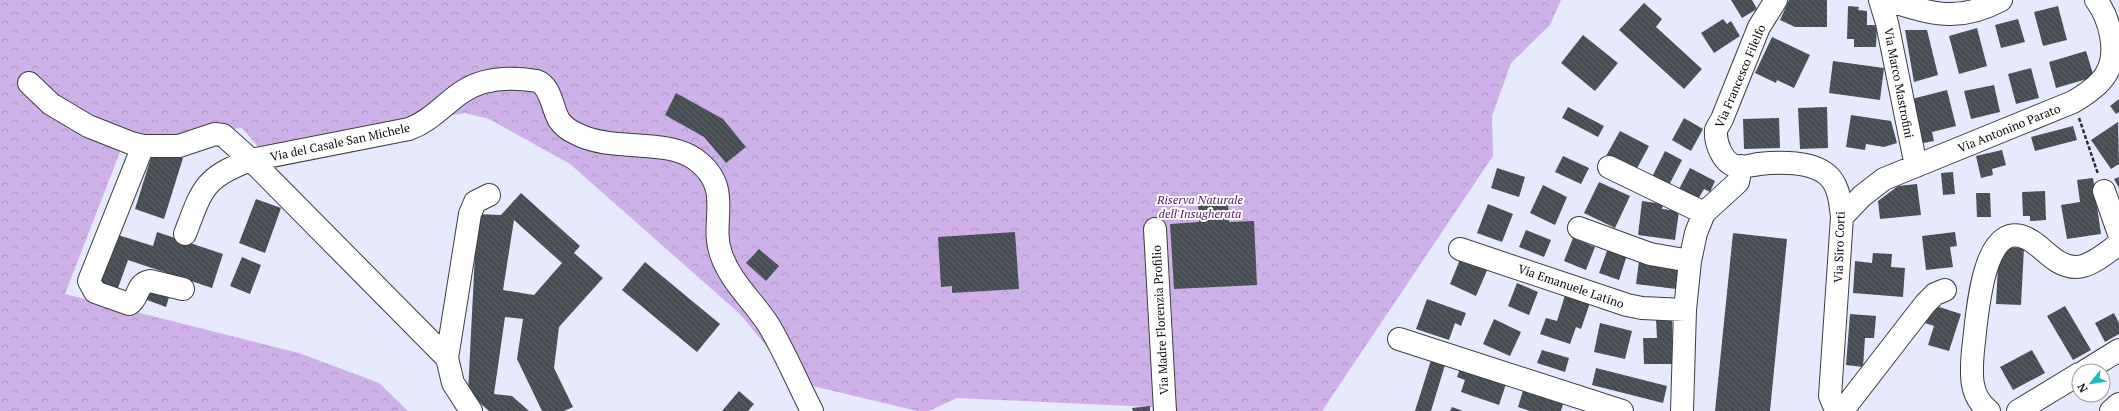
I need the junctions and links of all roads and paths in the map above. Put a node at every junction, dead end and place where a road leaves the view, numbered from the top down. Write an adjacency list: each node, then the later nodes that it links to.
1 (1776, 0): 10 (street, Via Francesco Filelfo)
2 (1880, 0): 11 (street, Via Marco Mastrofini)
3 (1888, 0): 4 (street)
4 (2001, 0)
5 (2096, 0): 11 (street, Via Antonino Parato)
6 (29, 83): 8 (street)
7 (2076, 111): 13 (path)
8 (143, 146): 9 (street); 24 (street)
9 (251, 160): 19 (street); 29 (street); 34 (street, Via del Casale San Michele)
10 (1741, 166): 15 (street); 16 (street, Via Siro Corti)
11 (1916, 166): 16 (street, Via Antonino Parato)
12 (1609, 167): 15 (street)
13 (2104, 191): 20 (street)
14 (489, 196): 29 (street)
15 (1704, 213): 23 (street)
16 (1842, 217): 25 (street, Via Siro Corti)
17 (1579, 228): 23 (street)
18 (1155, 229): 35 (street, Via Madre Florenzia Profilio)
19 (185, 234)
20 (2119, 234)
21 (2119, 244): 38 (street)
22 (1460, 249): 26 (street, Via Emanuele Latino)
23 (1690, 261): 26 (street)
24 (183, 289)
25 (1945, 290)
26 (1685, 310): 37 (street)
27 (1399, 339): 36 (street)
28 (2119, 350): 30 (street)
29 (447, 358): 33 (street)
30 (2097, 363)
31 (2071, 379): 39 (street)
32 (2119, 404): 40 (street)
33 (471, 411)
34 (812, 411)
35 (1165, 411)
36 (1622, 411)
37 (1682, 411)
38 (1989, 411)
39 (2018, 411)
40 (2111, 411)

